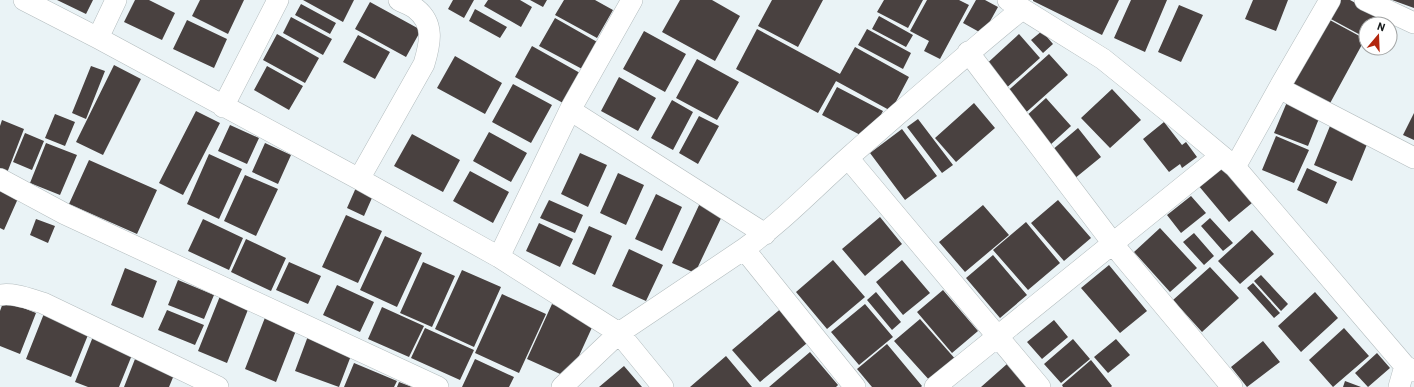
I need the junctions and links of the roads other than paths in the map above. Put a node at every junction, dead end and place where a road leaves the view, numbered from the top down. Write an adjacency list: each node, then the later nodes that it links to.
1 (24, 0): 10 (street)
2 (116, 0): 10 (street)
3 (278, 0): 13 (street)
4 (399, 0): 19 (street)
5 (632, 0): 14 (street)
6 (1330, 0): 12 (street)
7 (1364, 0): 9 (street)
8 (1015, 4): 11 (street); 17 (street)
9 (1414, 23)
10 (98, 38): 13 (street)
11 (968, 52): 15 (street); 21 (street)
12 (1279, 88): 16 (street); 17 (street)
13 (223, 107): 19 (street)
14 (570, 110): 20 (street); 23 (street)
15 (848, 158): 20 (street); 26 (street)
16 (1414, 158)
17 (1228, 162): 21 (street); 27 (street)
18 (0, 179): 29 (street)
19 (359, 179): 23 (street)
20 (765, 234): 22 (street)
21 (1113, 243): 26 (street); 35 (street)
22 (744, 249): 25 (street); 32 (street)
23 (498, 257): 25 (street)
24 (0, 295): 28 (street)
25 (619, 333): 30 (street); 31 (street)
26 (998, 336): 33 (street); 34 (street)
27 (1409, 368): 36 (street)
28 (218, 387)
29 (438, 387)
30 (562, 387)
31 (663, 387)
32 (855, 387)
33 (935, 387)
34 (1040, 387)
35 (1232, 387)
36 (1399, 387)

